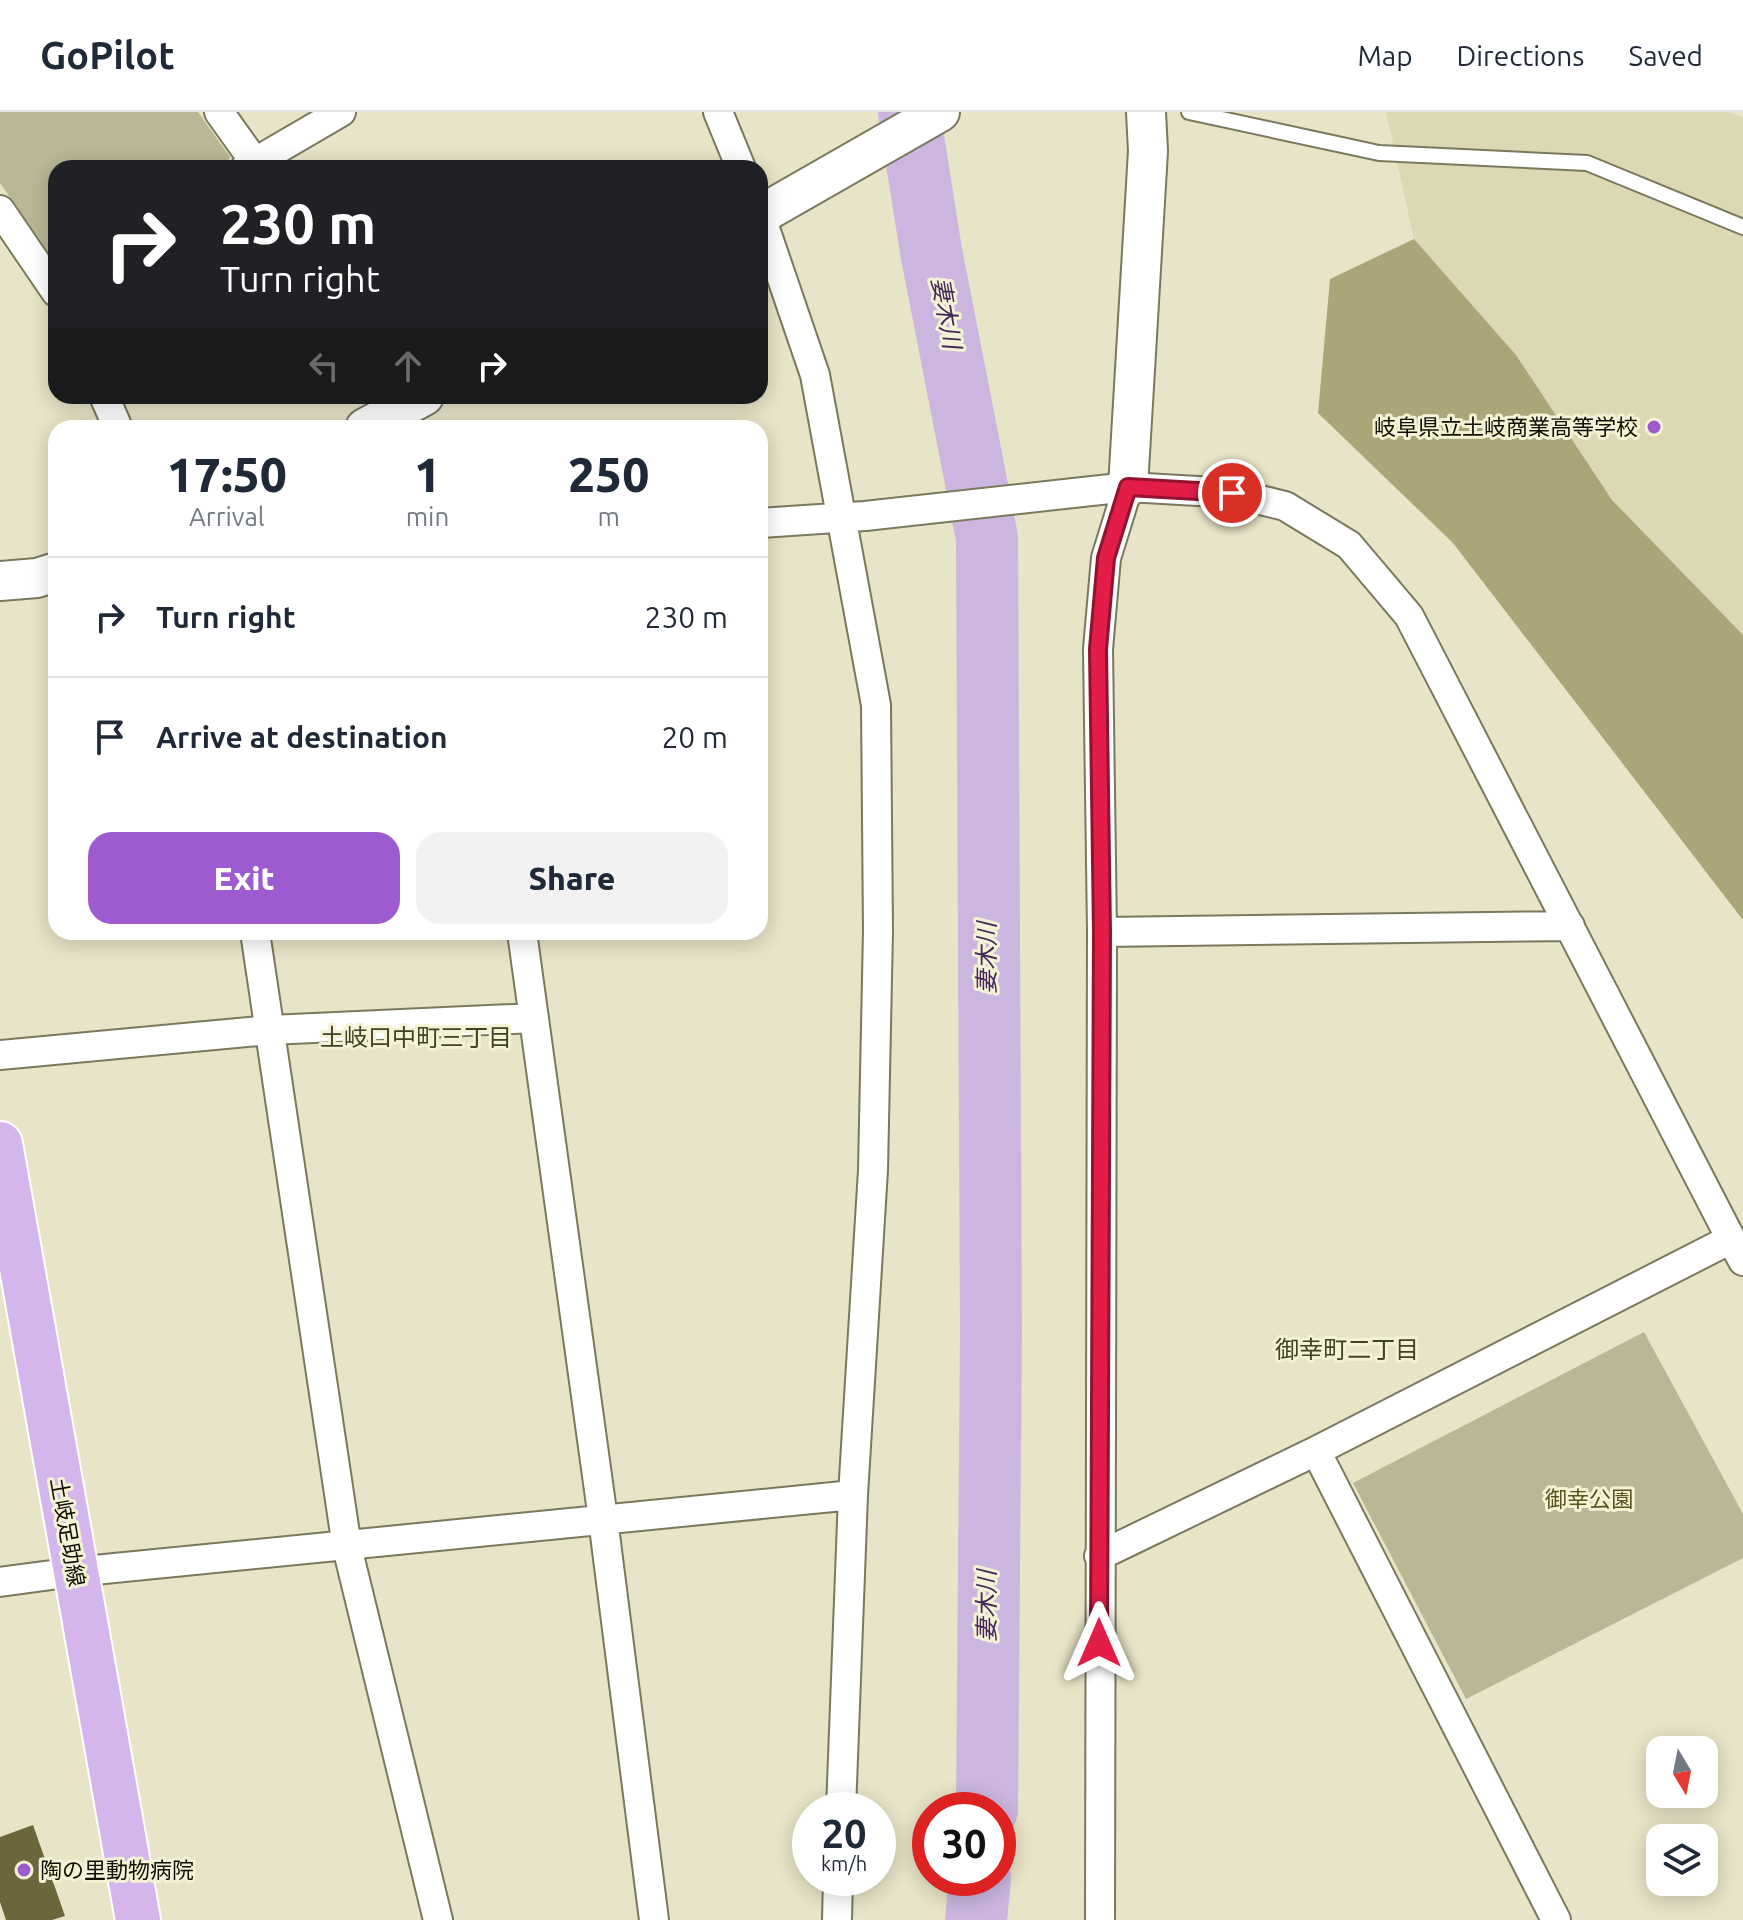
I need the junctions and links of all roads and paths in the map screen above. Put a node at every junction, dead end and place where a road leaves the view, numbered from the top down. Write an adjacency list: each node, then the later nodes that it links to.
1 (219, 112): 7 (street)
2 (341, 112): 8 (street)
3 (718, 112): 9 (street)
4 (940, 112): 11 (street)
5 (1146, 112): 17 (street)
6 (1189, 112): 13 (lane)
7 (249, 160)
8 (263, 160)
9 (738, 160)
10 (0, 210): 14 (street)
11 (768, 210)
12 (768, 218): 18 (street)
13 (1743, 227)
14 (48, 275)
15 (407, 407): 16 (street)
16 (381, 420)
17 (1110, 488): 18 (street); 22 (street); 23 (street)
18 (854, 517): 19 (street); 32 (street)
19 (768, 522)
20 (48, 575): 21 (street)
21 (0, 581)
22 (1570, 926): 23 (street); 30 (street)
23 (1102, 932): 35 (street)
24 (256, 940): 27 (street)
25 (523, 940): 26 (street)
26 (534, 1018): 27 (street); 33 (street)
27 (270, 1030): 28 (street); 34 (street)
28 (0, 1055)
29 (0, 1144): 36 (main road, 土岐足助線)
30 (1737, 1250): 31 (street)
31 (1316, 1451): 35 (street); 45 (street)
32 (853, 1495): 33 (street); 38 (street)
33 (603, 1519): 34 (street); 42 (street)
34 (347, 1547): 36 (street); 41 (street)
35 (1099, 1556): 44 (street)
36 (74, 1572): 37 (street); 40 (main road, 土岐足助線)
37 (0, 1582)
38 (842, 1792)
39 (838, 1896): 43 (street)
40 (138, 1920)
41 (438, 1920)
42 (654, 1920)
43 (837, 1920)
44 (1100, 1920)
45 (1556, 1920)

